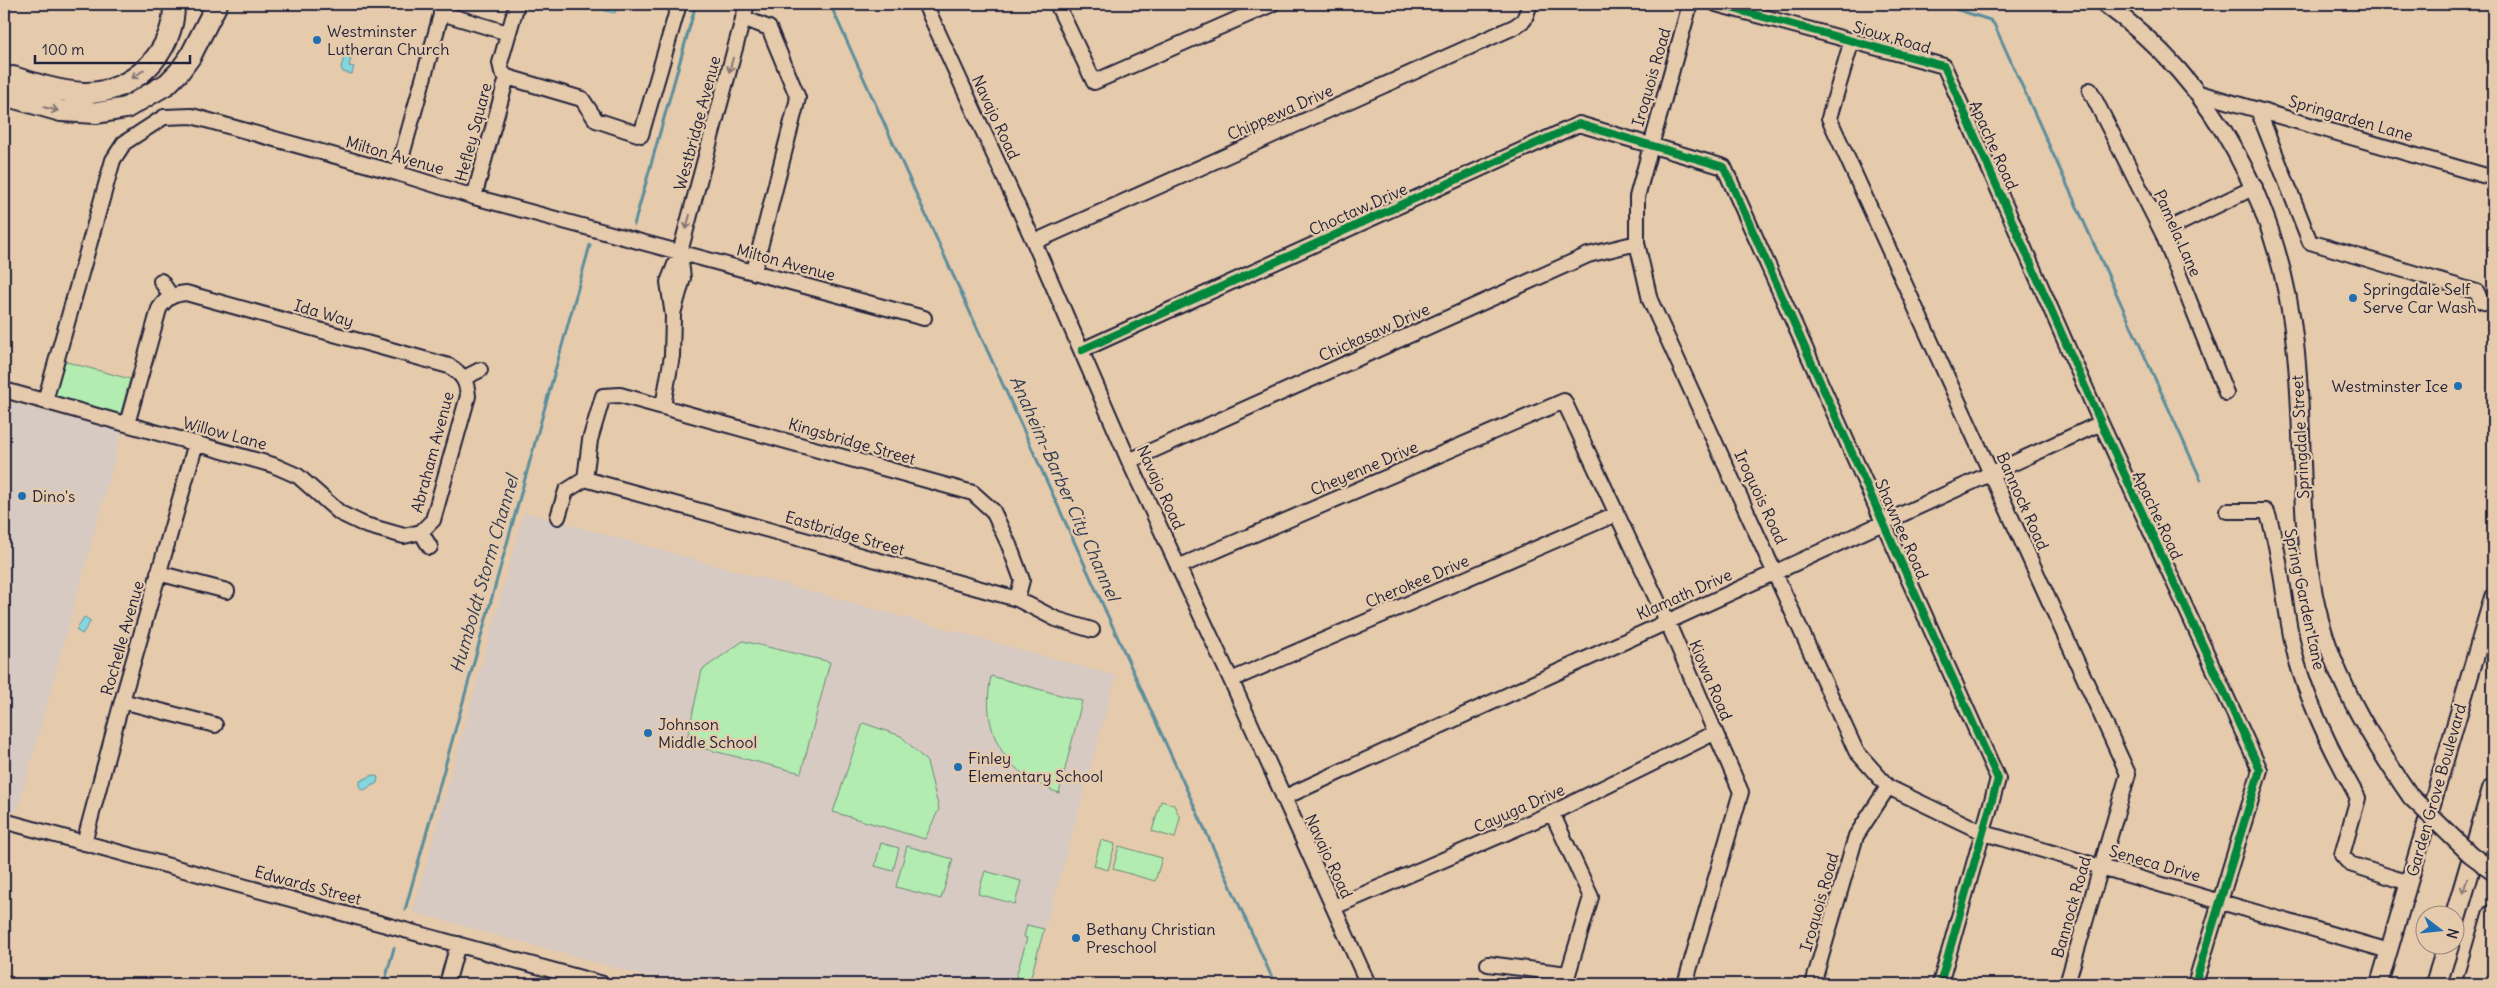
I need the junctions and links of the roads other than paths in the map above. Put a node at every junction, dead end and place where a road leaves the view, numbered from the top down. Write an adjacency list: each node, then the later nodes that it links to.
1 (174, 4): 19 (highway, one-way to 19)
2 (217, 4): 22 (highway, one-way to 2)
3 (517, 4): 15 (street, Hefley Square)
4 (679, 4): 18 (street, Hefley Square)
5 (747, 4): 14 (street, Westbridge Avenue)
6 (925, 4): 30 (street, Navajo Road)
7 (1057, 4): 8 (street)
8 (1272, 4)
9 (1530, 4): 30 (street, Chippewa Drive)
10 (1690, 4): 24 (street, Iroquois Road)
11 (1716, 4): 16 (street, Sioux Road)
12 (2105, 4): 21 (main road, Springdale Street)
13 (442, 9): 15 (street); 25 (street)
14 (743, 18): 32 (street, Westbridge Avenue, one-way to 32); 33 (street)
15 (508, 33): 18 (street, Hefley Square)
16 (1852, 40): 17 (street, Sioux Road); 50 (street, Bannock Road)
17 (1944, 66): 46 (street, Apache Road)
18 (507, 77): 28 (street, Hefley Square)
19 (4, 79)
20 (2090, 90): 29 (street, Pamela Lane)
21 (2199, 93): 23 (street, Springarden Lane); 27 (main road, Springdale Street)
22 (4, 95)
23 (2258, 110): 26 (street, Springarden Lane); 36 (street)
24 (1649, 146): 31 (street, Iroquois Road); 38 (street, Choctaw Drive); 55 (street, Shawnee Road)
25 (397, 172): 28 (street, Milton Avenue); 43 (street, Milton Avenue)
26 (2493, 178)
27 (2255, 187): 29 (street); 78 (main road, Springdale Street, bridge)
28 (474, 196): 32 (street, Milton Avenue)
29 (2162, 232): 42 (street, Pamela Lane)
30 (1034, 242): 38 (street, Navajo Road)
31 (1636, 244): 49 (street, Chickasaw Drive); 60 (street, Iroquois Road)
32 (680, 252): 33 (street, Milton Avenue); 45 (street, Westbridge Avenue)
33 (754, 271): 37 (street, Milton Avenue)
34 (161, 281): 35 (street)
35 (171, 296): 40 (street, Ida Way); 47 (street)
36 (2493, 305)
37 (924, 318)
38 (1082, 350): 49 (street, Navajo Road)
39 (480, 370): 40 (street, Abraham Avenue)
40 (464, 378): 56 (street, Abraham Avenue)
41 (4, 390): 43 (street, Willow Lane)
42 (2226, 393)
43 (45, 401): 47 (street, Willow Lane)
44 (1564, 401): 53 (street, Kiowa Road); 58 (street, Cheyenne Drive)
45 (663, 406): 51 (street, Kingsbridge Street); 63 (street, Kingsbridge Street)
46 (2100, 423): 50 (street, Klamath Drive); 80 (street, Apache Road)
47 (127, 424): 48 (street, Willow Lane)
48 (196, 443): 56 (street, Willow Lane); 59 (street, Rochelle Avenue)
49 (1129, 461): 58 (street, Navajo Road)
50 (1992, 474): 55 (street, Klamath Drive); 77 (street, Bannock Road)
51 (585, 479): 54 (street); 63 (street, Eastbridge Street)
52 (2227, 511): 79 (street, Spring Garden Lane)
53 (1616, 514): 64 (street, Kiowa Road); 66 (street, Cherokee Drive)
54 (558, 517)
55 (1883, 521): 60 (street, Klamath Drive); 75 (street, Shawnee Road)
56 (421, 532): 57 (street, Abraham Avenue)
57 (430, 546)
58 (1178, 567): 66 (street, Navajo Road)
59 (158, 573): 61 (street); 67 (street, Rochelle Avenue)
60 (1776, 573): 64 (street, Klamath Drive); 70 (street, Iroquois Road)
61 (227, 591)
62 (2493, 596): 79 (main road, Garden Grove Boulevard)
63 (1017, 599): 65 (street, Eastbridge Street)
64 (1667, 621): 69 (street, Kiowa Road); 72 (street, Klamath Drive)
65 (1092, 630)
66 (1231, 680): 72 (street, Navajo Road)
67 (122, 701): 68 (street); 76 (street, Rochelle Avenue)
68 (215, 726)
69 (1714, 733): 73 (street, Cayuga Drive); 94 (street, Kiowa Road)
70 (1888, 787): 75 (street, Seneca Drive); 95 (street, Iroquois Road)
71 (2493, 789): 81 (highway, one-way to 81)
72 (1282, 798): 82 (street, Navajo Road)
73 (1552, 814): 82 (street, Cayuga Drive); 88 (street)
74 (4, 821): 76 (street, Edwards Street)
75 (1984, 833): 77 (street, Seneca Drive); 96 (street, Shawnee Road)
76 (84, 843): 84 (street, Edwards Street)
77 (2101, 866): 80 (street, Seneca Drive); 97 (street, Bannock Road)
78 (2493, 872)
79 (2409, 883): 85 (main road, Garden Grove Boulevard)
80 (2219, 900): 85 (street, Seneca Drive); 98 (street, Apache Road)
81 (2459, 906)
82 (1334, 907): 93 (street, Navajo Road)
83 (2493, 915): 101 (highway)
84 (458, 944): 91 (street); 92 (street, Edwards Street)
85 (2389, 951): 99 (main road, Garden Grove Boulevard)
86 (2445, 956): 100 (highway)
87 (1488, 964): 88 (street)
88 (1566, 979)
89 (4, 983): 90 (street)
90 (8, 984)
91 (447, 984)
92 (603, 984)
93 (1368, 984)
94 (1686, 984)
95 (1813, 984)
96 (1940, 984)
97 (2067, 984)
98 (2195, 984)
99 (2379, 984)
100 (2436, 984)
101 (2473, 984)

